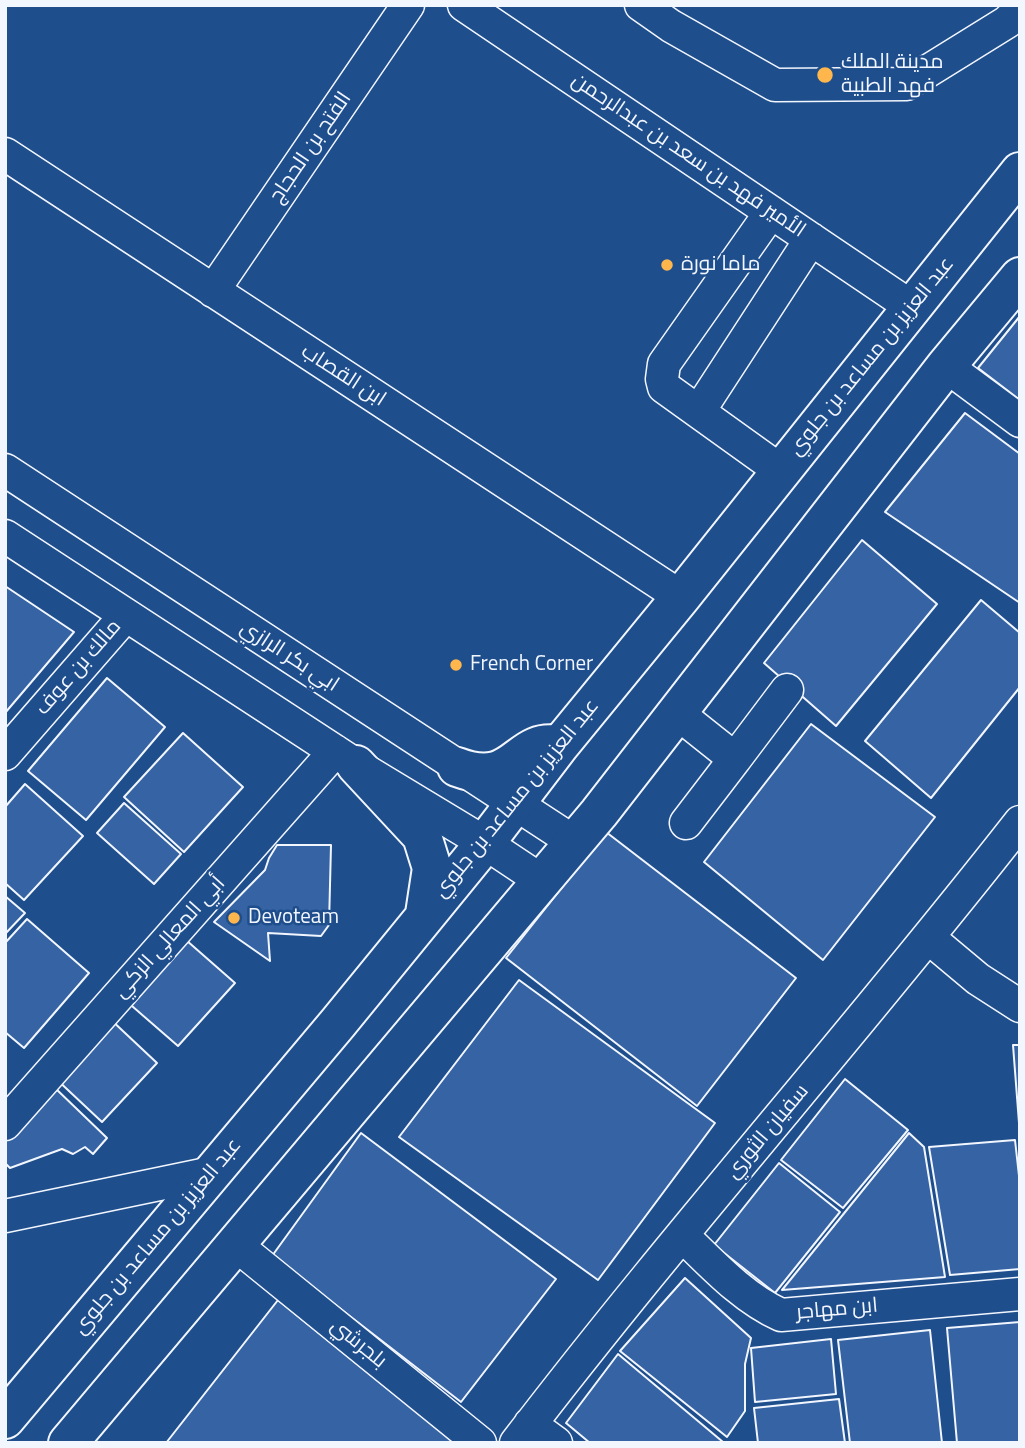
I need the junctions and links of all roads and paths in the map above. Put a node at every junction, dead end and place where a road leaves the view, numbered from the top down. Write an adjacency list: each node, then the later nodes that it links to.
1 (408, 5): 10 (street, الفتح بن الحجاج)
2 (464, 5): 7 (street, الأمير فهد بن سعد بن عبدالرحمن)
3 (641, 5): 4 (street)
4 (1020, 10)
5 (5, 155): 10 (street, ابن القصاب)
6 (1020, 172): 11 (main road, عبد العزيز بن مساعد بن جلوي)
7 (771, 212): 8 (street, الأمير فهد بن سعد بن عبدالرحمن); 13 (street)
8 (811, 239): 11 (street, الأمير فهد بن سعد بن عبدالرحمن); 13 (street)
9 (1020, 277): 12 (main road)
10 (213, 291): 18 (street, ابن القصاب)
11 (913, 308): 16 (main road, عبد العزيز بن مساعد بن جلوي)
12 (946, 366): 14 (street); 21 (main road)
13 (699, 411): 16 (street)
14 (1020, 421)
15 (5, 470): 26 (street, ابي بكر الرازي)
16 (781, 471): 18 (main road, عبد العزيز بن مساعد بن جلوي)
17 (5, 536): 19 (street)
18 (681, 597): 22 (main road, عبد العزيز بن مساعد بن جلوي)
19 (126, 615): 23 (street, مالك بن عوف); 24 (street)
20 (787, 691): 25 (street)
21 (676, 712): 25 (street); 30 (main road)
22 (559, 746): 26 (main road); 27 (main road, عبد العزيز بن مساعد بن جلوي)
23 (5, 754)
24 (346, 758): 31 (street); 33 (main road); 36 (street, أبي المعالي الزكي)
25 (734, 759): 29 (street)
26 (457, 767): 27 (street, ابي بكر الرازي)
27 (515, 805): 30 (street, ابي بكر الرازي); 31 (main road, عبد العزيز بن مساعد بن جلوي)
28 (1020, 822): 34 (street, سفيان الثوري)
29 (686, 823)
30 (574, 842): 32 (main road)
31 (485, 843): 32 (street); 33 (main road, عبد العزيز بن مساعد بن جلوي)
32 (542, 881): 40 (main road)
33 (425, 914): 37 (main road, عبد العزيز بن مساعد بن جلوي)
34 (929, 938): 35 (street); 39 (street, سفيان الثوري)
35 (1020, 1006)
36 (5, 1124)
37 (212, 1173): 38 (street); 42 (main road, عبد العزيز بن مساعد بن جلوي)
38 (5, 1216)
39 (682, 1236): 41 (street, ابن مهاجر); 43 (street, سفيان الثوري)
40 (236, 1245): 44 (main road); 45 (street, بلجرشي)
41 (1020, 1294)
42 (5, 1419)
43 (523, 1433): 46 (street)
44 (68, 1443)
45 (480, 1443)
46 (556, 1443)

